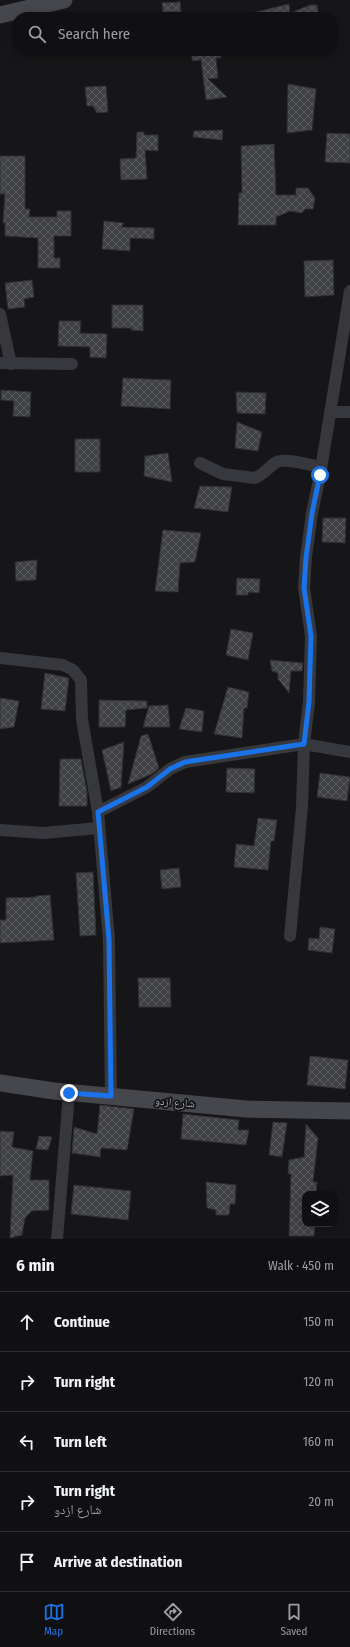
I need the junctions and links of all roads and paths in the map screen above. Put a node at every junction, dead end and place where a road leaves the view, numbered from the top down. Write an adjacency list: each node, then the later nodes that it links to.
1 (64, 0): 3 (street)
2 (12, 12): 4 (street)
3 (13, 12)
4 (0, 15)
5 (350, 291): 9 (street)
6 (0, 314): 7 (street)
7 (5, 363): 8 (street)
8 (72, 364)
9 (331, 412): 10 (street); 12 (street)
10 (350, 412)
11 (200, 463): 12 (street)
12 (321, 467): 14 (street)
13 (0, 658): 16 (street)
14 (304, 744): 15 (street); 16 (street); 19 (street)
15 (350, 752)
16 (98, 812): 17 (street)
17 (99, 828): 18 (street); 22 (street)
18 (0, 830)
19 (290, 936)
20 (0, 1083): 21 (street, شارع ازدو)
21 (69, 1093): 22 (street, شارع ازدو); 24 (street)
22 (111, 1096): 23 (street, شارع ازدو)
23 (350, 1111)
24 (57, 1239)

